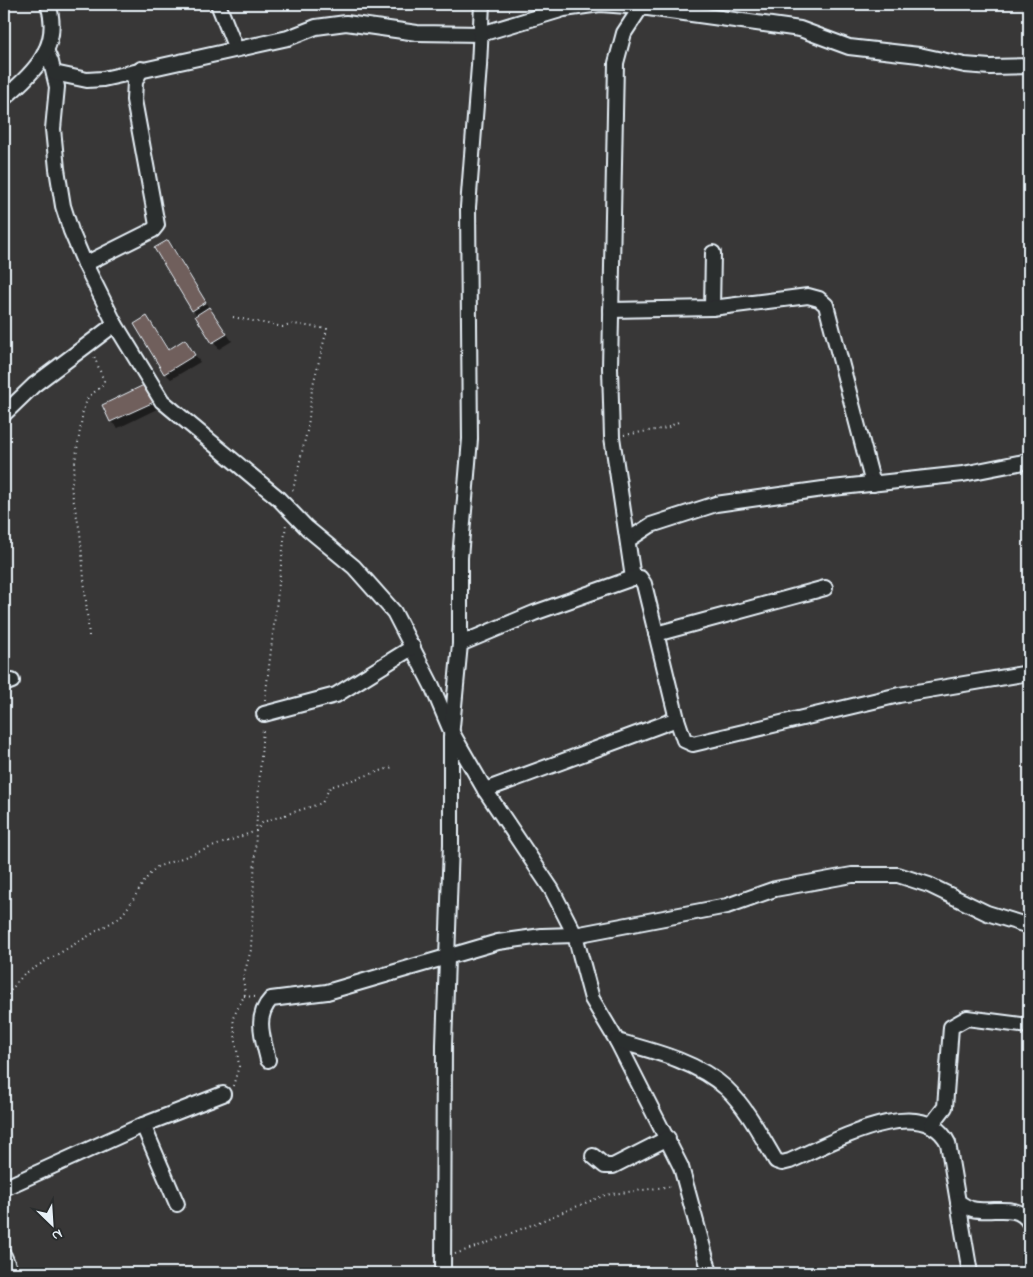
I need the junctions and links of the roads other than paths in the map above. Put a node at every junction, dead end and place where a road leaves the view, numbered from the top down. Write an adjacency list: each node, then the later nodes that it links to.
1 (48, 4): 7 (street)
2 (218, 4): 6 (street)
3 (482, 4): 5 (street)
4 (641, 7): 5 (street); 8 (street); 15 (street)
5 (481, 34): 6 (street); 24 (street)
6 (236, 49): 9 (street)
7 (46, 50): 10 (street); 11 (street)
8 (1029, 66)
9 (141, 69): 10 (street); 13 (street)
10 (54, 73): 13 (street)
11 (4, 98)
12 (713, 253): 14 (street)
13 (85, 264): 16 (street)
14 (712, 308): 15 (street); 19 (street)
15 (611, 310): 20 (street)
16 (115, 324): 17 (street); 25 (street)
17 (4, 414)
18 (1029, 461): 19 (street)
19 (873, 484): 20 (street)
20 (628, 540): 21 (street)
21 (633, 578): 23 (street); 24 (street)
22 (825, 588): 23 (street)
23 (656, 634): 28 (street)
24 (460, 644): 29 (street)
25 (413, 647): 27 (street); 29 (street)
26 (1029, 673): 28 (street)
27 (264, 714)
28 (677, 719): 30 (street)
29 (452, 731): 30 (street); 33 (street)
30 (485, 790): 32 (street)
31 (1029, 926): 32 (street)
32 (575, 935): 33 (street); 35 (street)
33 (446, 957): 36 (street); 48 (street)
34 (1029, 1026): 38 (street)
35 (617, 1041): 38 (street); 40 (street)
36 (268, 1060)
37 (222, 1094): 39 (street)
38 (932, 1124): 43 (street)
39 (143, 1125): 42 (street); 44 (street)
40 (668, 1138): 41 (street); 49 (street)
41 (593, 1156)
42 (4, 1188)
43 (958, 1202): 45 (street); 50 (street)
44 (177, 1204)
45 (1029, 1222)
46 (4, 1256): 47 (street)
47 (11, 1273)
48 (443, 1273)
49 (710, 1273)
50 (970, 1273)

